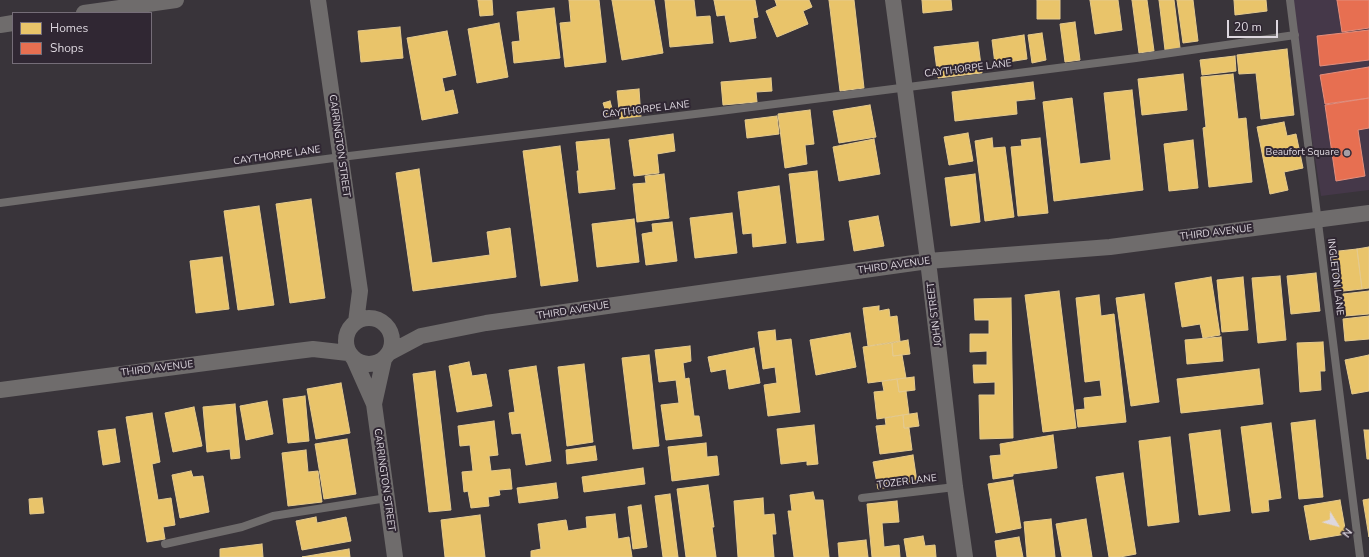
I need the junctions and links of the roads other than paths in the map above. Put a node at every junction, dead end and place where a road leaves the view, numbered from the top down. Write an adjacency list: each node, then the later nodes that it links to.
1 (176, 0): 5 (street)
2 (318, 0): 10 (street, CARRINGTON STREET)
3 (893, 0): 9 (street, JOHN STREET)
4 (1290, 0): 8 (lane, INGLETON LANE)
5 (91, 12)
6 (12, 23): 7 (street)
7 (0, 25)
8 (1295, 35): 9 (lane, CAYTHORPE LANE); 13 (lane, INGLETON LANE)
9 (905, 87): 10 (lane, CAYTHORPE LANE); 14 (street, JOHN STREET)
10 (341, 158): 11 (lane, CAYTHORPE LANE); 15 (street, CARRINGTON STREET)
11 (0, 204)
12 (1369, 213): 13 (street, THIRD AVENUE)
13 (1317, 220): 14 (street, THIRD AVENUE); 31 (lane, INGLETON LANE)
14 (928, 261): 19 (street, THIRD AVENUE); 25 (street, JOHN STREET)
15 (360, 291): 16 (street, CARRINGTON STREET); 17 (street, CARRINGTON STREET)
16 (356, 322): 17 (street); 18 (street)
17 (384, 325): 19 (street, THIRD AVENUE); 22 (street)
18 (346, 336): 20 (street, THIRD AVENUE); 21 (street)
19 (421, 336): 22 (street, THIRD AVENUE)
20 (313, 349): 21 (street, THIRD AVENUE); 23 (street, THIRD AVENUE)
21 (351, 356): 22 (street); 24 (street, CARRINGTON STREET)
22 (387, 356): 24 (street, CARRINGTON STREET)
23 (0, 390)
24 (374, 404): 26 (street, CARRINGTON STREET)
25 (955, 487): 27 (lane, TOZER LANE); 30 (street, JOHN STREET)
26 (387, 498): 28 (lane); 29 (street, CARRINGTON STREET)
27 (862, 498)
28 (165, 544)
29 (395, 557)
30 (965, 557)
31 (1360, 557)

